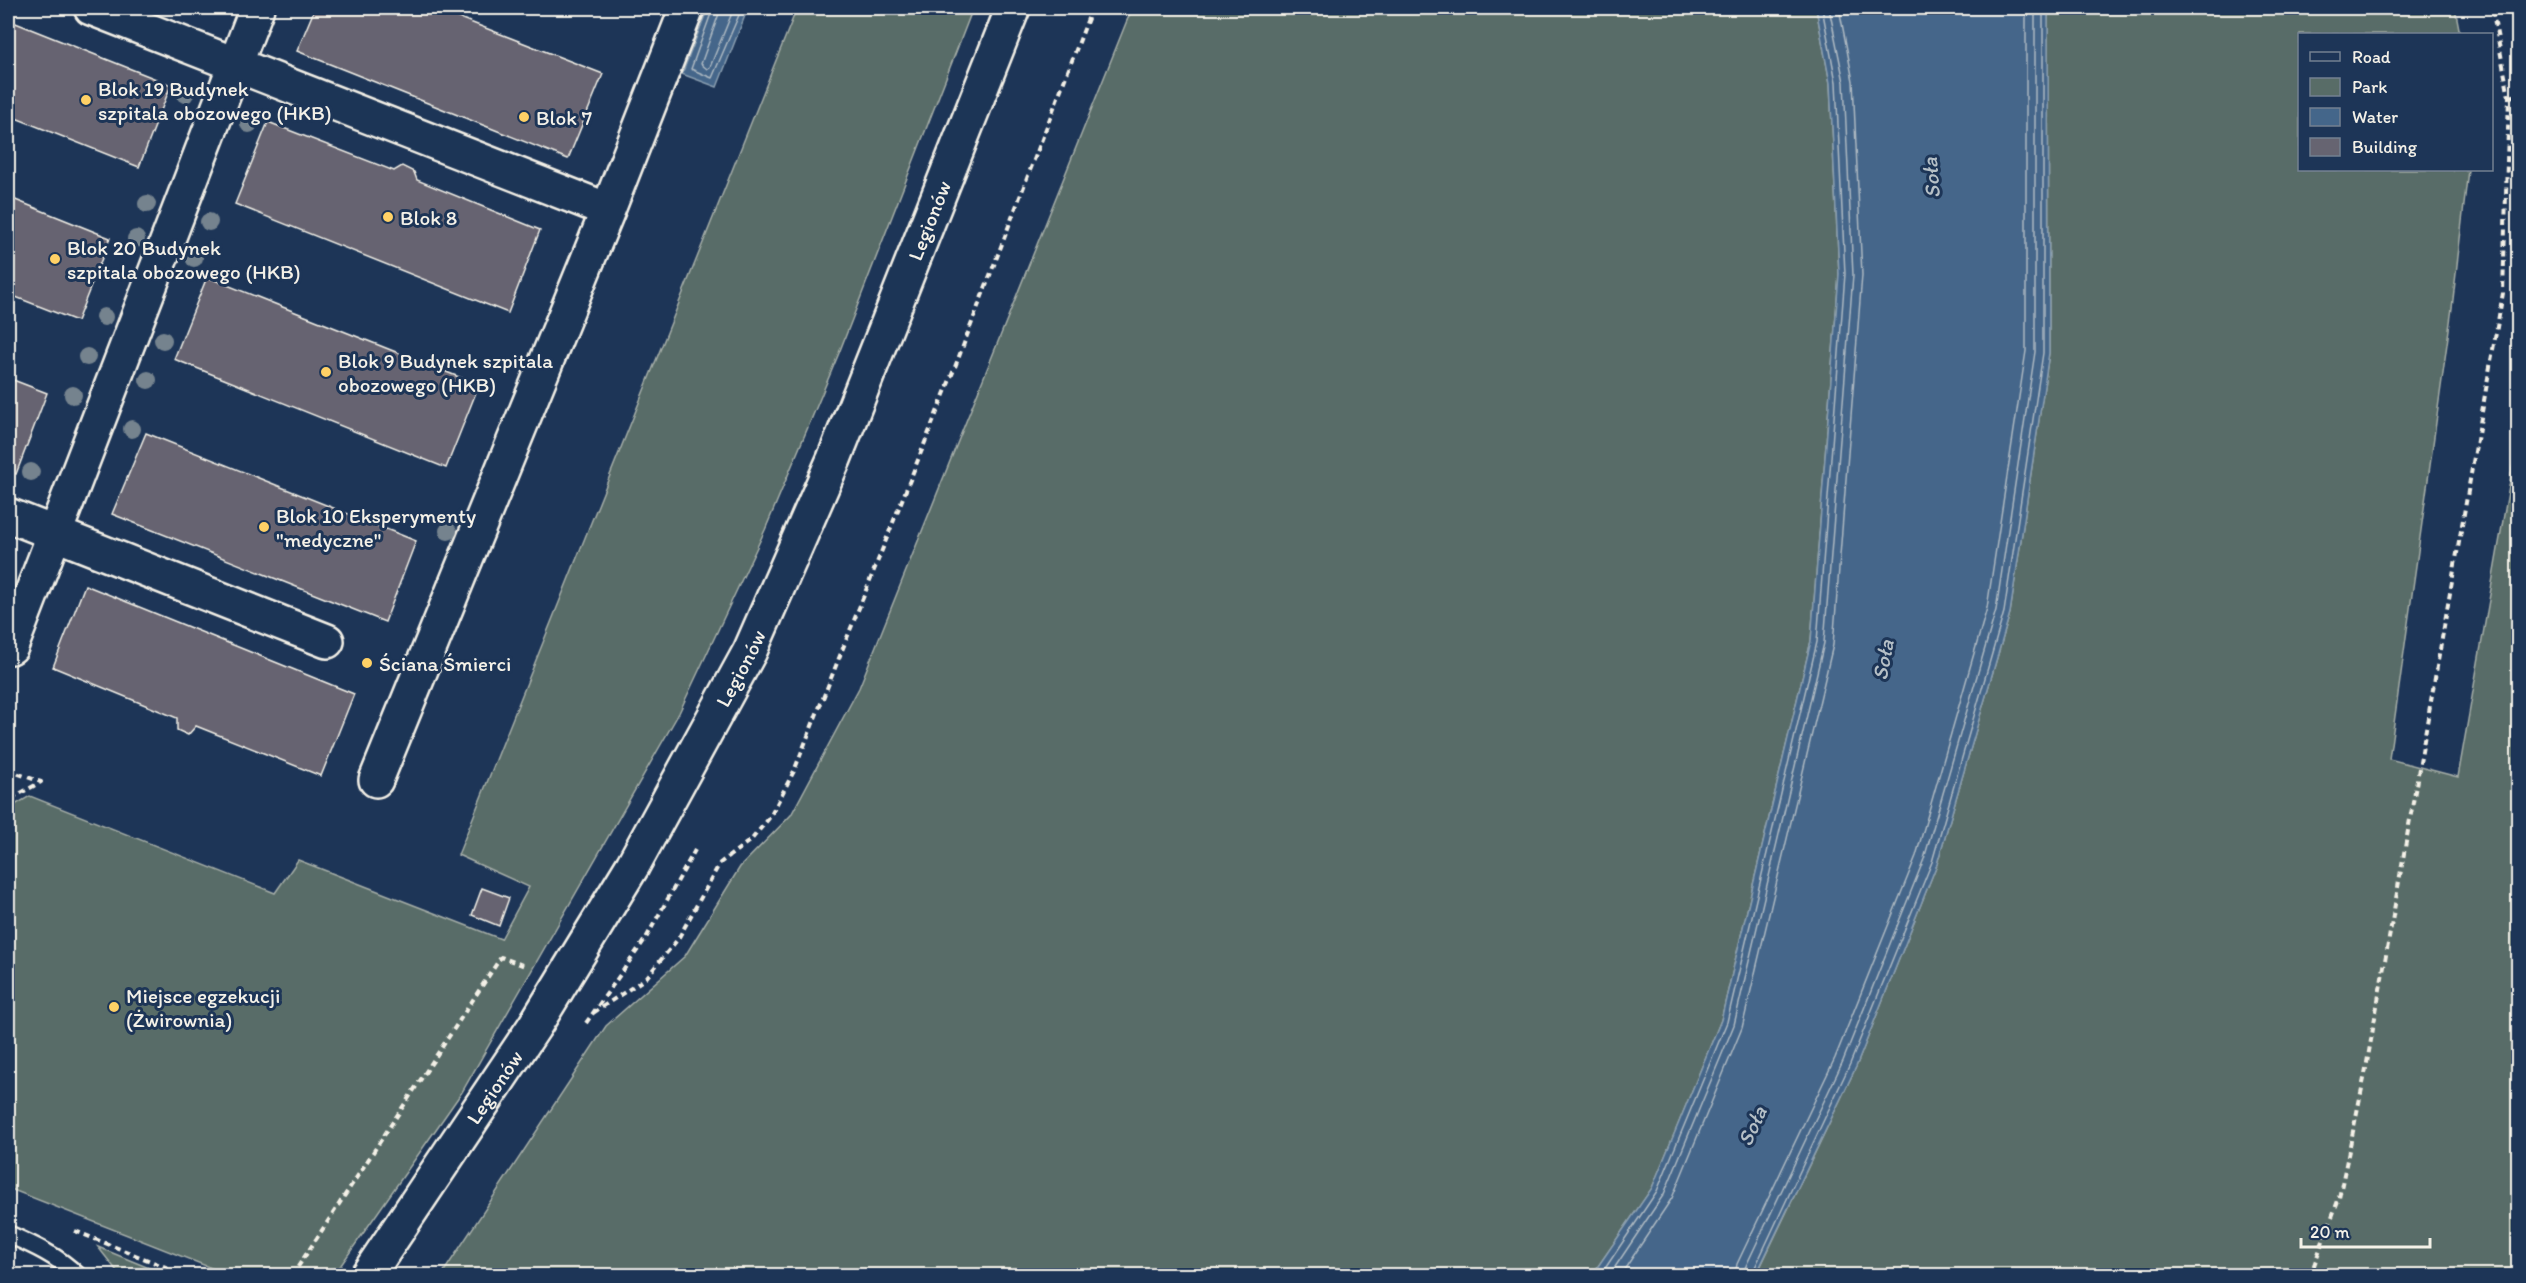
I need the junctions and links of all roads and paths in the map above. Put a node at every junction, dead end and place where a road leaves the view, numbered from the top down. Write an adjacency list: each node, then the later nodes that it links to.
1 (91, 8): 7 (street)
2 (257, 8): 7 (street)
3 (687, 8): 10 (street)
4 (1013, 8): 25 (street, Legionów)
5 (1092, 8): 18 (path)
6 (2492, 8): 9 (path)
7 (235, 64): 10 (street); 12 (street)
8 (2518, 95): 9 (path)
9 (2509, 97): 26 (path)
10 (608, 210): 16 (street)
11 (8, 515): 12 (street)
12 (55, 534): 13 (street); 14 (street)
13 (327, 641)
14 (11, 647)
15 (8, 770): 17 (path)
16 (376, 780)
17 (8, 800)
18 (695, 850)
19 (528, 968): 24 (path)
20 (71, 1230): 23 (path)
21 (8, 1234): 22 (lane)
22 (78, 1275)
23 (188, 1275)
24 (292, 1275)
25 (367, 1275)
26 (2310, 1275)

